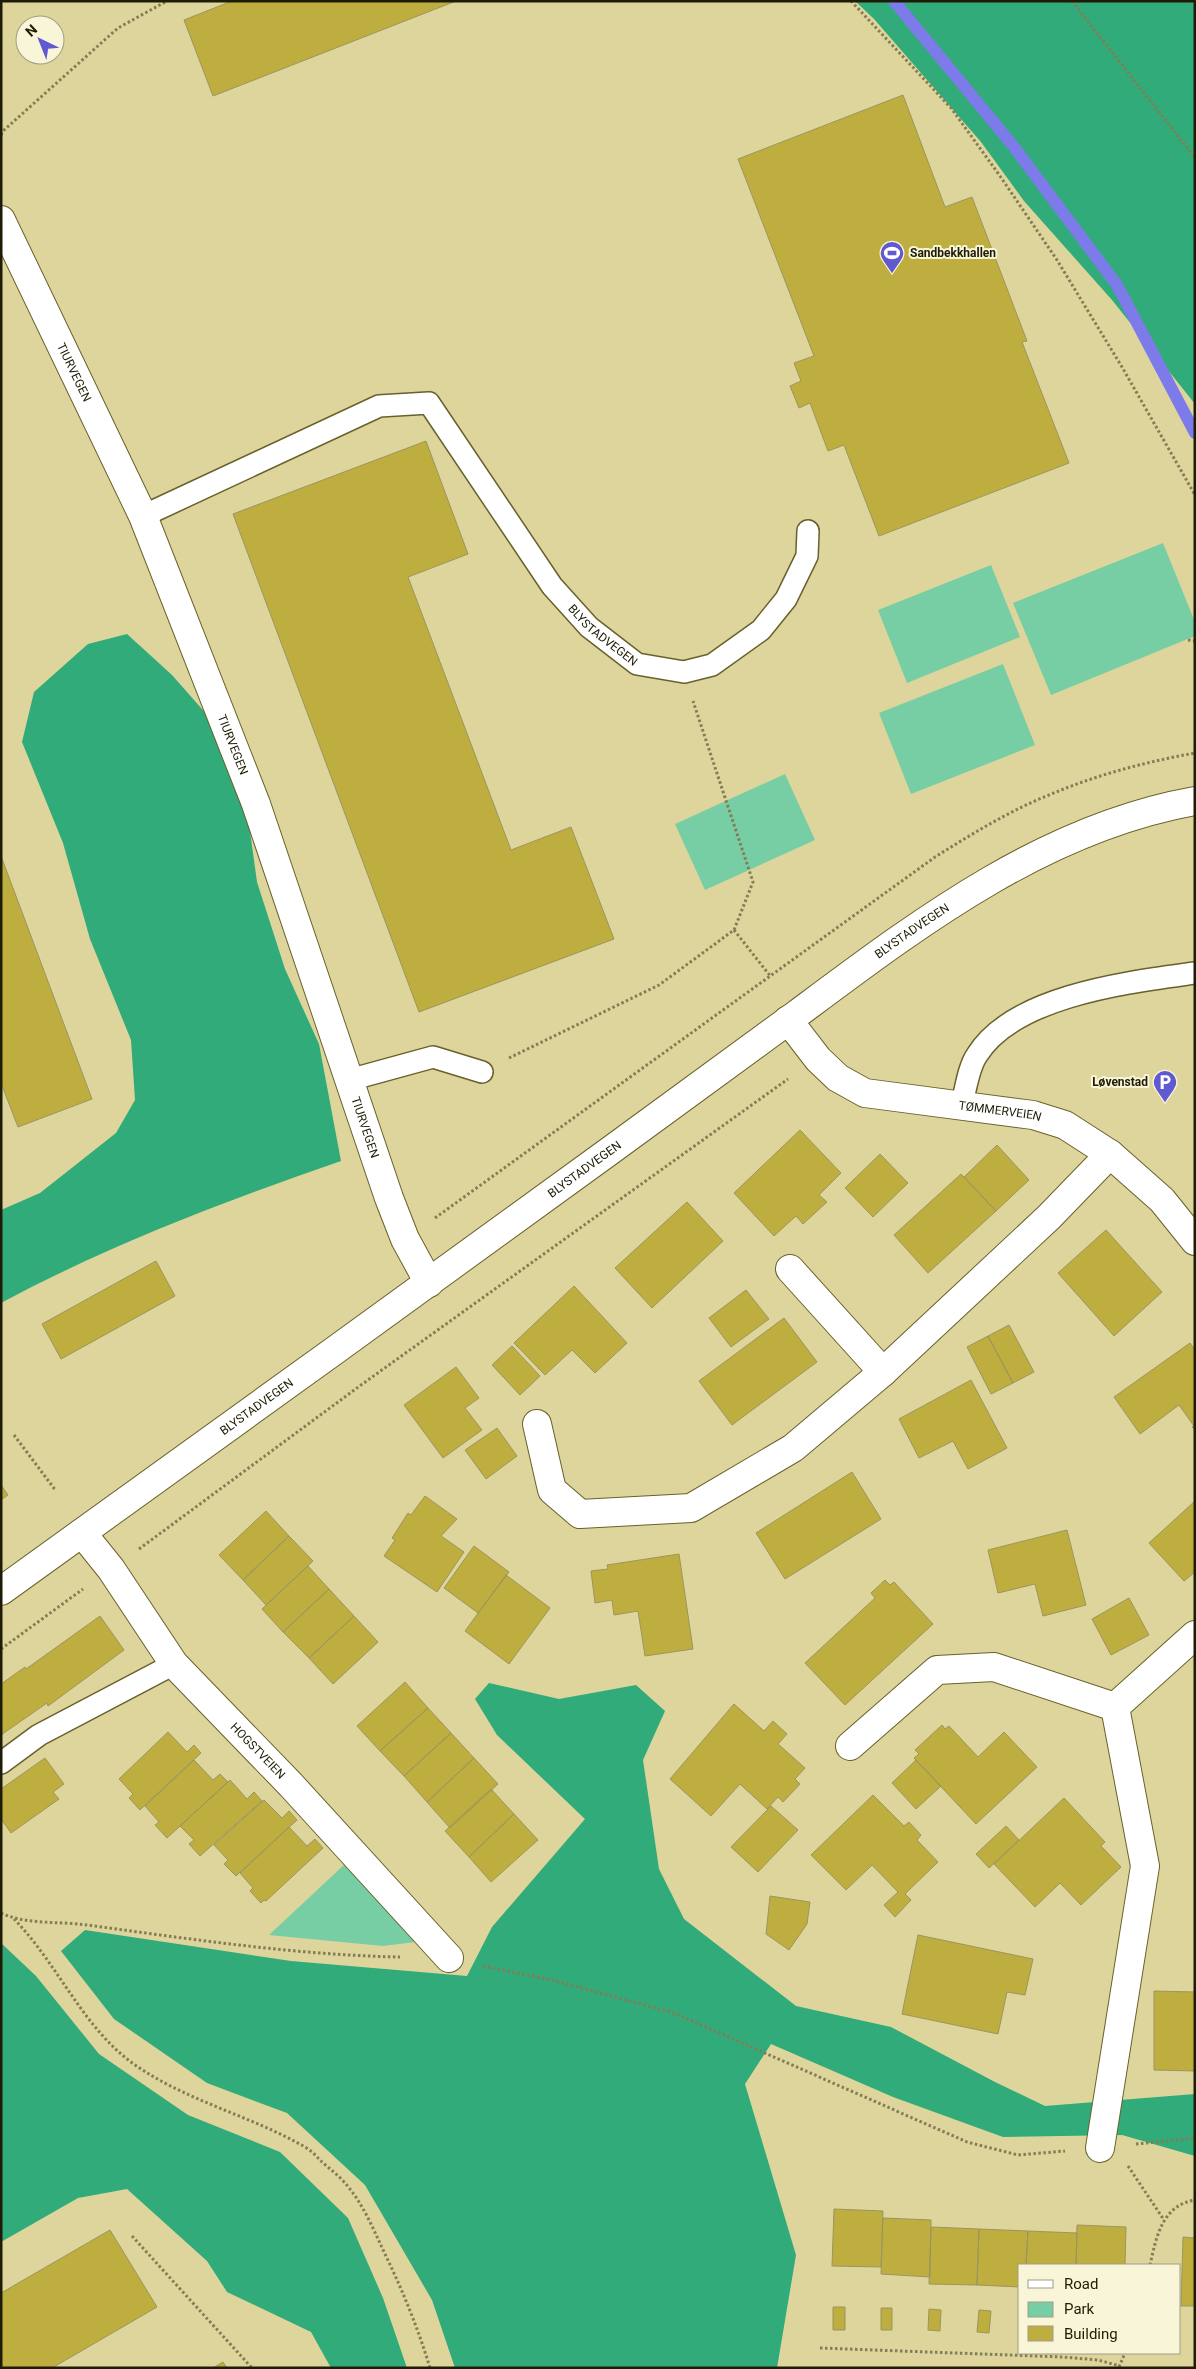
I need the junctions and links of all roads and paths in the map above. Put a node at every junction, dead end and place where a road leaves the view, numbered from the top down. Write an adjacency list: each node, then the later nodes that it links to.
1 (167, 1): 4 (path)
2 (851, 1): 7 (path)
3 (1072, 1): 5 (path)
4 (1, 135)
5 (1195, 158)
6 (1, 220): 8 (street, TIURVEGEN)
7 (1195, 495)
8 (143, 516): 12 (lane, BLYSTADVEGEN); 21 (street, TIURVEGEN)
9 (808, 531): 12 (lane, BLYSTADVEGEN)
10 (1188, 640): 11 (path)
11 (1195, 641)
12 (684, 672): 15 (path)
13 (1195, 753): 17 (path)
14 (1195, 800): 18 (street, BLYSTADVEGEN)
15 (734, 930): 17 (path); 20 (path)
16 (1195, 973): 22 (lane)
17 (771, 977): 24 (path)
18 (788, 1020): 19 (street, TØMMERVEIEN); 27 (street, BLYSTADVEGEN)
19 (818, 1059): 22 (street, TØMMERVEIEN); 33 (path)
20 (482, 1072): 21 (lane)
21 (349, 1080): 24 (street, TIURVEGEN)
22 (961, 1106): 23 (street, TØMMERVEIEN)
23 (1110, 1154): 25 (street, TØMMERVEIEN); 28 (street)
24 (405, 1240): 27 (street, TIURVEGEN)
25 (1195, 1241)
26 (790, 1269): 28 (street)
27 (429, 1283): 32 (street, BLYSTADVEGEN)
28 (883, 1372): 29 (street)
29 (537, 1424)
30 (14, 1435): 31 (path)
31 (56, 1491)
32 (82, 1533): 33 (street, HOGSTVEIEN); 34 (street, BLYSTADVEGEN)
33 (111, 1569): 36 (path); 37 (street, HOGSTVEIEN)
34 (1, 1591)
35 (1195, 1635): 38 (street)
36 (1, 1649)
37 (174, 1664): 40 (lane); 43 (street, HOGSTVEIEN)
38 (1114, 1707): 39 (street); 45 (street)
39 (850, 1746)
40 (1, 1763)
41 (1, 1912): 42 (path)
42 (14, 1919): 43 (path); 54 (path)
43 (449, 1958): 45 (path)
44 (1195, 2138): 45 (path)
45 (1110, 2147): 47 (path)
46 (1195, 2200): 47 (path)
47 (1164, 2220): 49 (path)
48 (132, 2236): 53 (path)
49 (1150, 2264)
50 (820, 2348): 52 (path)
51 (1125, 2354): 52 (path)
52 (1120, 2367)
53 (252, 2368)
54 (430, 2368)

